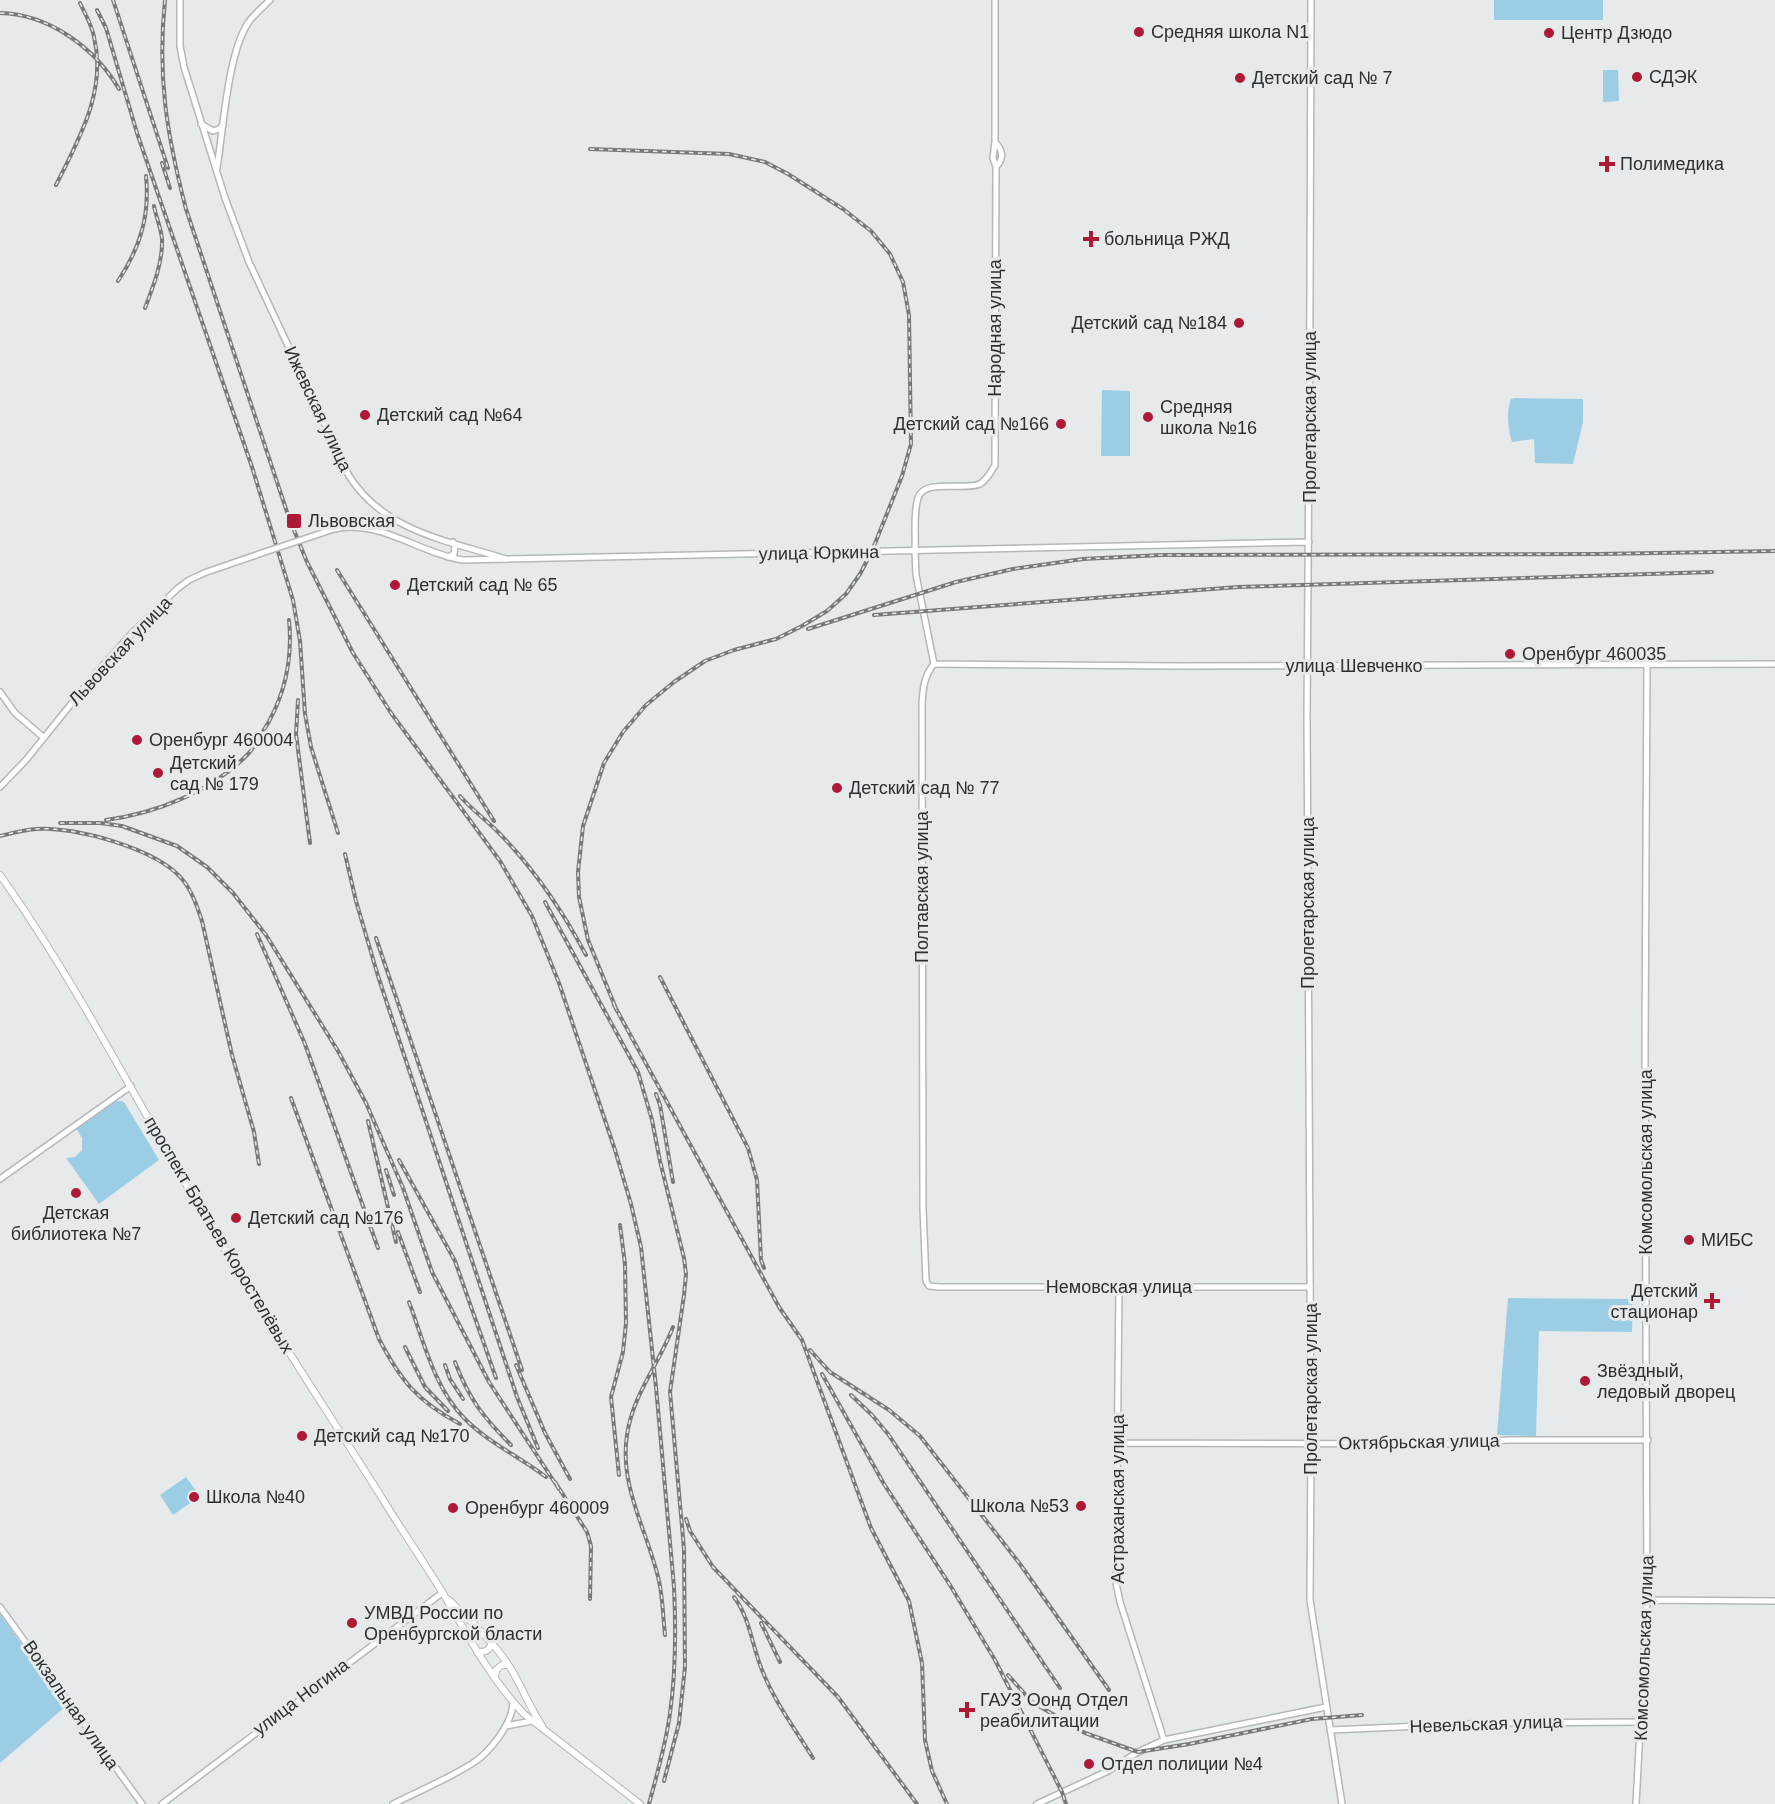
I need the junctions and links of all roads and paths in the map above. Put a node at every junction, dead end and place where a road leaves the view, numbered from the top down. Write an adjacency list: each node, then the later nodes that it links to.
1 (180, 0): 5 (main road, Ижевская улица)
2 (270, 0): 6 (main road)
3 (995, 0): 11 (main road, Народная улица)
4 (1311, 0): 10 (main road, Пролетарская улица)
5 (200, 123): 6 (main road); 7 (main road, Ижевская улица)
6 (223, 125): 7 (main road)
7 (216, 171): 9 (main road, Ижевская улица)
8 (334, 529): 12 (main road, улица Юркина); 19 (main road, Львовская улица, bridge)
9 (453, 542): 12 (main road); 13 (main road, Ижевская улица)
10 (1309, 542): 11 (main road, улица Юркина); 17 (main road, Пролетарская улица)
11 (915, 551): 13 (main road, улица Юркина); 14 (main road)
12 (447, 557): 13 (main road, улица Юркина)
13 (508, 559)
14 (934, 664): 17 (main road, улица Шевченко); 24 (main road, Полтавская улица)
15 (1647, 664): 16 (main road, улица Шевченко); 17 (main road, улица Шевченко); 27 (main road, Комсомольская улица)
16 (1775, 664)
17 (1308, 665): 26 (main road, Пролетарская улица)
18 (0, 692): 19 (main road)
19 (43, 737): 20 (main road, Львовская улица)
20 (0, 787)
21 (0, 875): 22 (main road, проспект Братьев Коростелёвых)
22 (131, 1086): 23 (main road); 30 (main road, проспект Братьев Коростелёвых)
23 (0, 1179)
24 (929, 1286): 25 (main road, Немовская улица)
25 (1119, 1286): 26 (main road, Немовская улица); 28 (main road, Астраханская улица)
26 (1310, 1287): 29 (main road, Пролетарская улица)
27 (1648, 1440): 29 (main road, Октябрьская улица); 31 (main road, Комсомольская улица)
28 (1118, 1443): 29 (main road, Октябрьская улица); 45 (main road, Астраханская улица)
29 (1311, 1443): 39 (main road, Пролетарская улица)
30 (442, 1593): 34 (main road, проспект Братьев Коростелёвых); 35 (main road, проспект Братьев Коростелёвых); 47 (main road, улица Ногина)
31 (1647, 1600): 32 (main road); 41 (main road, Комсомольская улица)
32 (1775, 1601)
33 (0, 1606): 46 (main road, Вокзальная улица)
34 (492, 1643): 35 (main road); 36 (main road, проспект Братьев Коростелёвых)
35 (477, 1652): 37 (main road, проспект Братьев Коростелёвых)
36 (508, 1665): 37 (main road); 44 (main road, проспект Братьев Коростелёвых)
37 (495, 1677): 38 (main road, проспект Братьев Коростелёвых)
38 (513, 1702): 40 (main road, проспект Братьев Коростелёвых); 42 (main road)
39 (1326, 1707): 43 (main road, Пролетарская улица); 45 (main road)
40 (532, 1720): 42 (main road); 44 (main road, проспект Братьев Коростелёвых)
41 (1641, 1722): 43 (main road, Невельская улица); 52 (main road, Комсомольская улица)
42 (506, 1726): 48 (main road)
43 (1330, 1730): 51 (main road, Пролетарская улица)
44 (546, 1731): 49 (main road, проспект Братьев Коростелёвых)
45 (1164, 1740): 50 (main road)
46 (142, 1804)
47 (162, 1804)
48 (393, 1804)
49 (640, 1804)
50 (1037, 1804)
51 (1342, 1804)
52 (1636, 1804)

